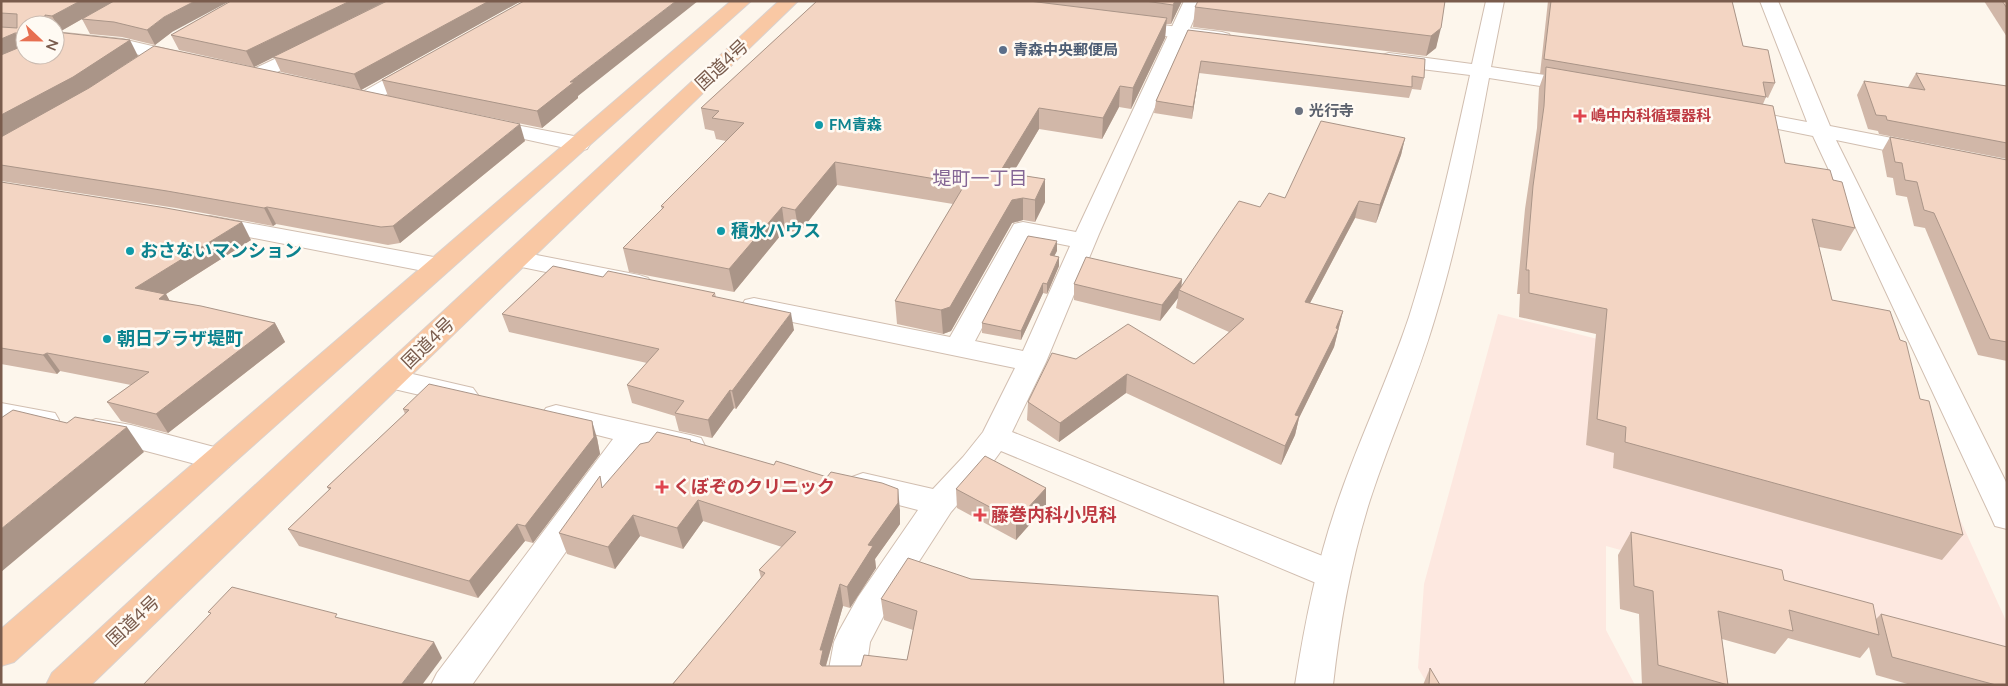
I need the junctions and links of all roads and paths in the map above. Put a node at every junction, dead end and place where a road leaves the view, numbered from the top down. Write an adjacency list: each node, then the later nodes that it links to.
1 (742, 1): 26 (highway, 国道4号)
2 (789, 1): 30 (highway, 国道4号)
3 (1193, 1): 8 (street)
4 (1495, 1): 19 (street)
5 (1769, 1): 25 (street)
6 (91, 24): 9 (street)
7 (1112, 24): 8 (street)
8 (1179, 32): 13 (street); 29 (street)
9 (65, 35)
10 (180, 38): 14 (street)
11 (65, 39): 14 (street)
12 (326, 40): 20 (street)
13 (1238, 40)
14 (157, 52): 17 (street); 18 (street)
15 (1375, 57): 19 (street)
16 (430, 62): 22 (street)
17 (202, 63)
18 (134, 69)
19 (1481, 70): 21 (street); 47 (street)
20 (283, 81)
21 (1598, 90)
22 (392, 105)
23 (1721, 112): 25 (street)
24 (467, 121): 26 (street)
25 (1820, 129): 27 (street); 46 (street)
26 (579, 144): 31 (highway, 国道4号)
27 (1938, 154)
28 (186, 219): 31 (street)
29 (1084, 241): 34 (street); 35 (street)
30 (516, 259): 32 (street); 36 (highway, 国道4号)
31 (439, 266): 43 (highway, 国道4号)
32 (661, 288)
33 (728, 301): 34 (street)
34 (958, 347): 35 (street)
35 (1032, 362): 41 (street)
36 (391, 379): 37 (street); 49 (highway, 国道4号)
37 (490, 401)
38 (528, 409): 40 (street)
39 (1, 413): 43 (street)
40 (634, 433): 42 (street); 50 (street)
41 (995, 437): 45 (street); 47 (street)
42 (720, 452)
43 (218, 459): 48 (highway, 国道4号)
44 (835, 479): 45 (street)
45 (940, 503): 51 (street)
46 (2007, 517)
47 (1333, 575): 52 (street)
48 (1, 651)
49 (65, 685)
50 (450, 685)
51 (845, 685)
52 (1314, 685)

